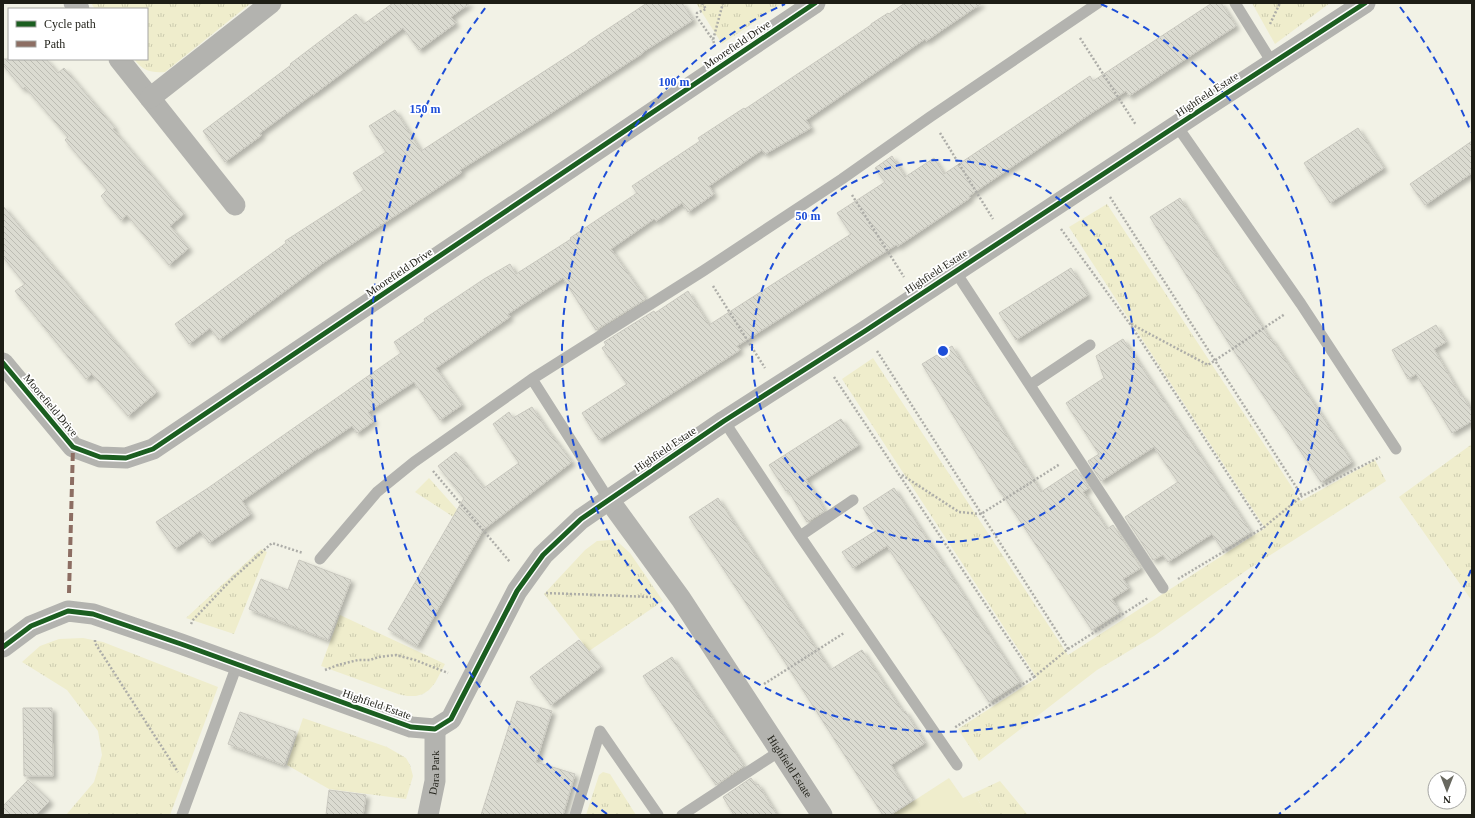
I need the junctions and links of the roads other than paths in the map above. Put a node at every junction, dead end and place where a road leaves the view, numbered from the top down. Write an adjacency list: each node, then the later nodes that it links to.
1 (271, 3): 8 (street)
2 (815, 3): 13 (street, Moorefield Drive)
3 (1098, 3): 14 (lane)
4 (1235, 3): 7 (lane)
5 (1366, 3): 7 (street, Highfield Estate)
6 (120, 60): 8 (street)
7 (1273, 64): 9 (street, Highfield Estate)
8 (150, 98): 10 (street)
9 (1177, 126): 11 (street, Highfield Estate); 17 (lane)
10 (235, 205)
11 (955, 271): 15 (lane); 16 (street, Highfield Estate)
12 (1090, 345): 15 (lane)
13 (3, 363)
14 (532, 379): 18 (lane); 21 (lane)
15 (1030, 385): 22 (lane)
16 (724, 421): 18 (street, Highfield Estate); 20 (lane)
17 (1396, 449)
18 (609, 500): 25 (street, Highfield Estate); 26 (street, Highfield Estate)
19 (853, 500): 20 (lane)
20 (800, 536): 27 (lane)
21 (320, 558)
22 (1163, 588)
23 (3, 647): 24 (street, Highfield Estate)
24 (238, 665): 25 (street, Highfield Estate); 28 (lane)
25 (435, 729): 29 (street, Dara Park)
26 (780, 751): 32 (lane); 33 (street, Highfield Estate)
27 (957, 765)
28 (182, 815)
29 (428, 815)
30 (575, 815): 31 (lane)
31 (658, 815)
32 (682, 815)
33 (822, 815)

